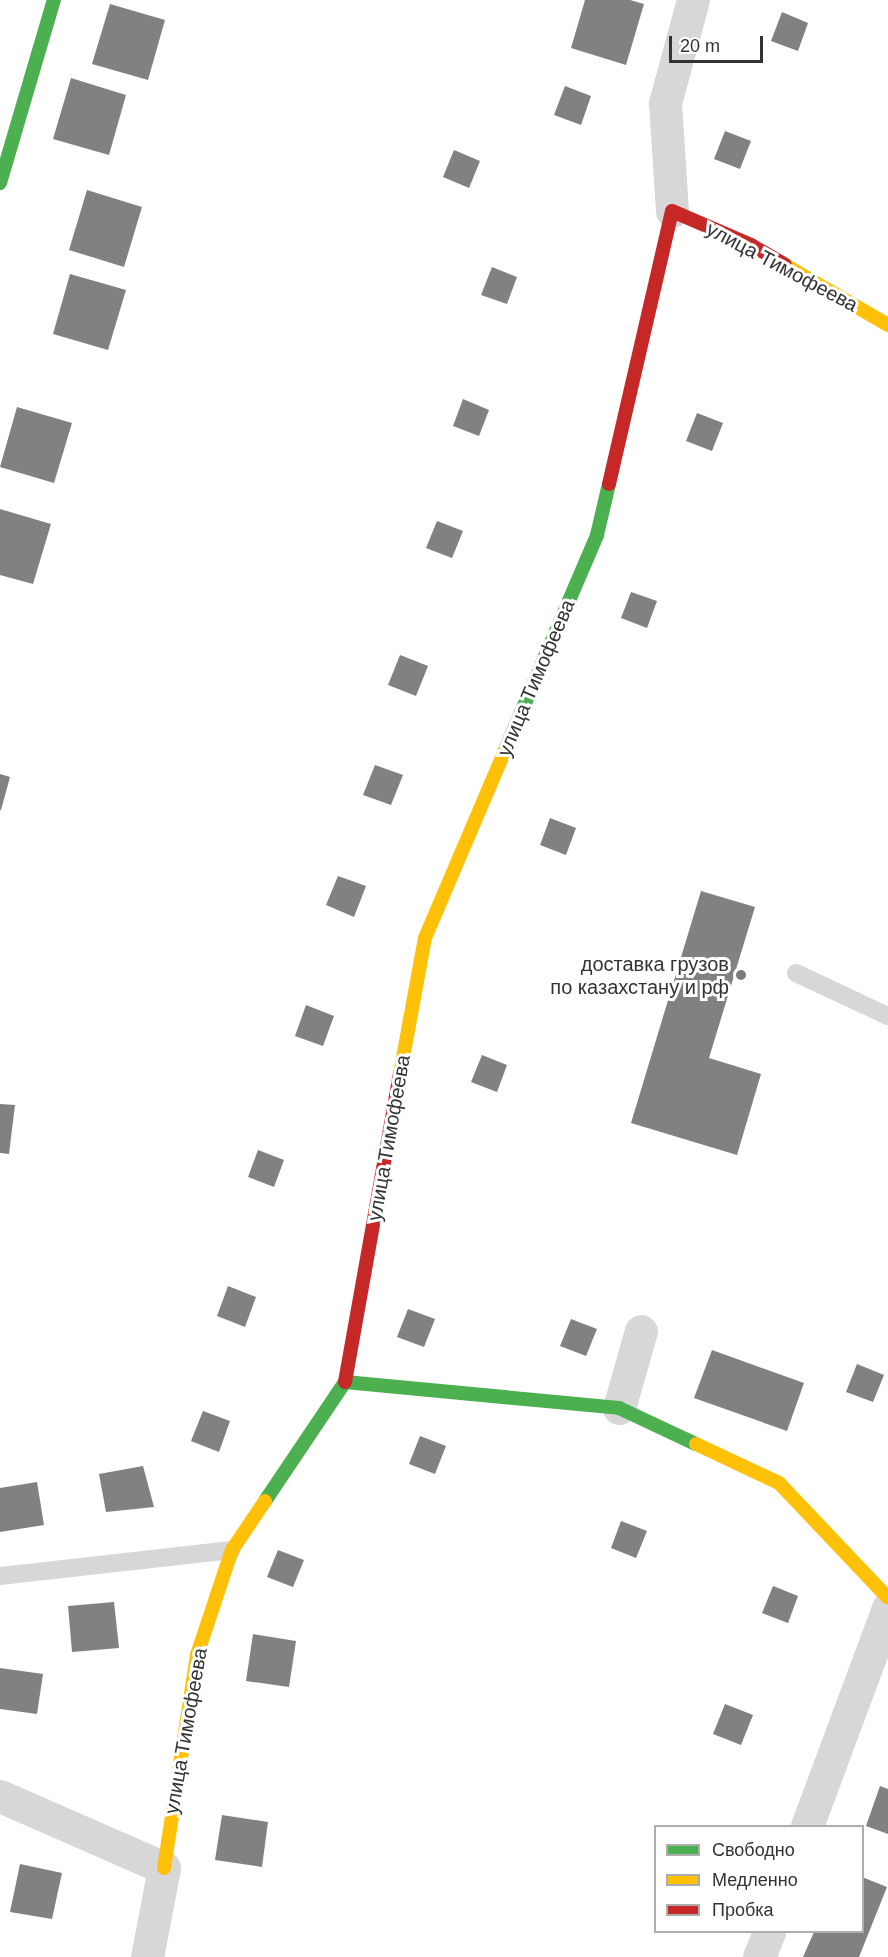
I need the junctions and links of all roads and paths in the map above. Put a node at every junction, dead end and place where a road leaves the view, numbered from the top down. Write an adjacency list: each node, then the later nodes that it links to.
1 (54, 0): 3 (street)
2 (693, 0): 4 (street)
3 (0, 183)
4 (672, 211): 5 (street, улица Тимофеева); 9 (street, улица Тимофеева)
5 (888, 325)
6 (796, 974): 7 (lane)
7 (888, 1016)
8 (641, 1331): 10 (street)
9 (345, 1382): 10 (street); 11 (street, улица Тимофеева)
10 (620, 1408): 13 (street)
11 (232, 1550): 12 (lane); 17 (street, улица Тимофеева)
12 (0, 1576)
13 (888, 1598)
14 (888, 1608): 16 (street)
15 (0, 1796): 17 (street)
16 (808, 1825)
17 (164, 1868): 19 (street, улица Тимофеева)
18 (769, 1933): 20 (street)
19 (147, 1957)
20 (759, 1957)

